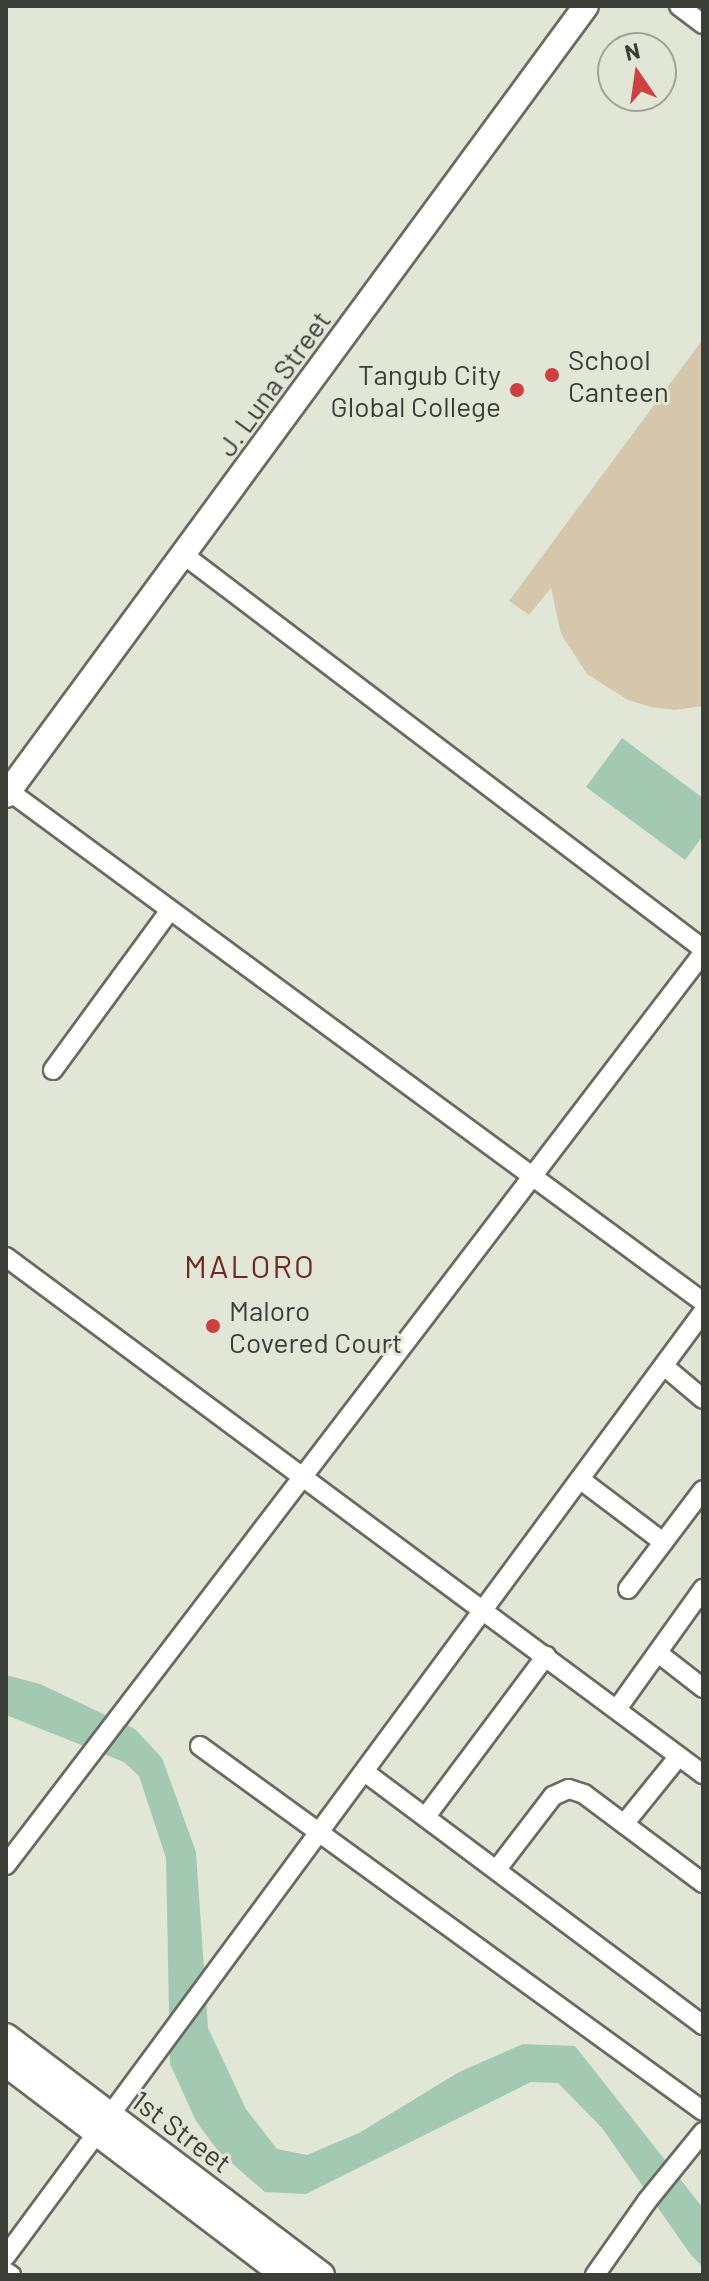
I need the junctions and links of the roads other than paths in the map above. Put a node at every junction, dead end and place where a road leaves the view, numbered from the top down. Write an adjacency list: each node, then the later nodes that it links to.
1 (586, 6): 4 (street, J. Luna Street)
2 (679, 6): 3 (street)
3 (703, 24)
4 (184, 555): 5 (street, J. Luna Street); 7 (street)
5 (7, 793): 6 (street)
6 (170, 910): 8 (street); 9 (street)
7 (703, 951): 9 (street)
8 (53, 1070)
9 (531, 1176): 11 (street); 15 (street)
10 (6, 1257): 15 (street)
11 (703, 1302)
12 (703, 1312): 13 (street)
13 (664, 1366): 14 (street); 16 (street)
14 (703, 1399)
15 (301, 1477): 21 (street); 33 (street)
16 (581, 1480): 18 (street); 21 (street)
17 (703, 1490): 18 (street)
18 (663, 1542): 19 (street)
19 (628, 1589)
20 (703, 1589): 22 (street)
21 (485, 1611): 23 (street); 28 (street)
22 (658, 1653): 24 (street); 25 (street)
23 (546, 1656): 25 (street); 30 (street)
24 (703, 1688)
25 (617, 1709): 27 (street)
26 (200, 1746): 32 (street)
27 (679, 1756): 29 (street); 31 (street)
28 (366, 1773): 30 (street); 32 (street)
29 (703, 1774)
30 (427, 1815): 34 (street)
31 (624, 1824): 34 (street); 35 (street)
32 (320, 1835): 39 (street); 40 (street)
33 (6, 1865)
34 (497, 1869): 36 (street)
35 (703, 1883)
36 (703, 2025)
37 (6, 2037): 40 (main road, 1st Street)
38 (6, 2063): 40 (main road, 1st Street)
39 (703, 2111)
40 (103, 2126): 42 (street); 43 (main road, 1st Street)
41 (703, 2132): 45 (street)
42 (6, 2256)
43 (281, 2263): 44 (main road, 1st Street)
44 (321, 2275)
45 (595, 2275)

